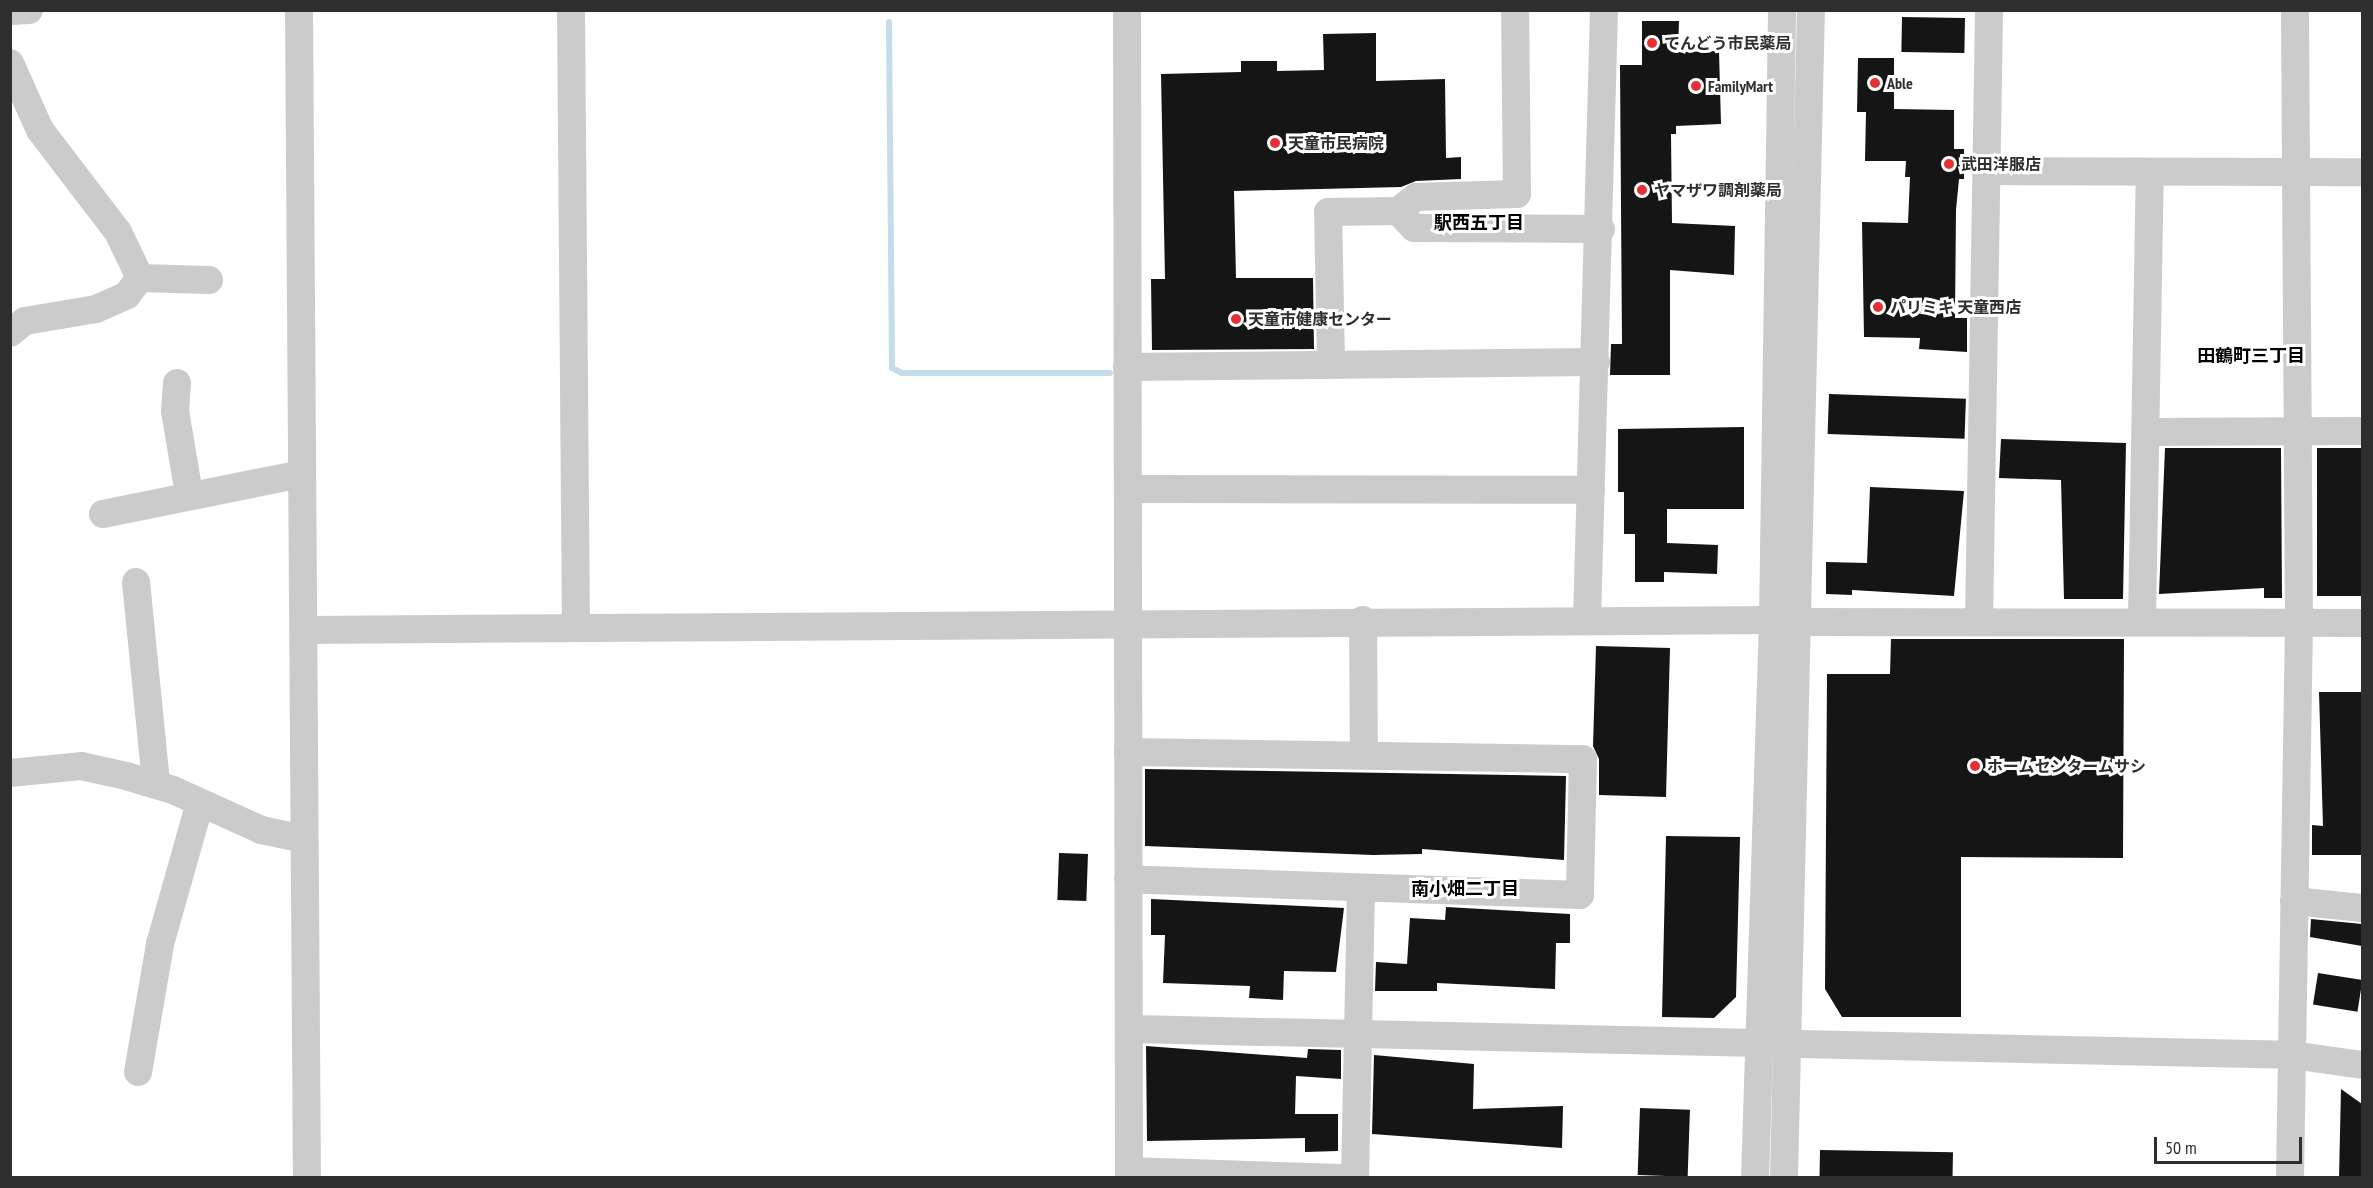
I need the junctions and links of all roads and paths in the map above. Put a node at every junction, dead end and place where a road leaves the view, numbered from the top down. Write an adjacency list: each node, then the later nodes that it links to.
1 (29, 10): 11 (street)
2 (299, 10): 29 (street)
3 (571, 10): 43 (street)
4 (1127, 10): 24 (street)
5 (1515, 10): 17 (street)
6 (1604, 10): 18 (street)
7 (1782, 10): 38 (street)
8 (1811, 10): 38 (street)
9 (1989, 10): 13 (street)
10 (2295, 10): 14 (street)
11 (10, 11)
12 (10, 63): 19 (street)
13 (1989, 171): 16 (street); 41 (street)
14 (2295, 171): 15 (street); 16 (street); 28 (street)
15 (2362, 172)
16 (2150, 173): 27 (street)
17 (1398, 211): 18 (street); 23 (street)
18 (1601, 229): 22 (street)
19 (140, 279): 20 (street); 21 (street)
20 (209, 280)
21 (10, 333)
22 (1596, 362): 23 (street); 31 (street)
23 (1331, 364): 24 (street)
24 (1127, 367): 30 (street)
25 (177, 383): 32 (street)
26 (2362, 431): 28 (street)
27 (2148, 432): 28 (street); 37 (street)
28 (2299, 432): 39 (street)
29 (302, 474): 32 (street); 44 (street)
30 (1129, 489): 31 (street); 40 (street)
31 (1591, 490): 36 (street)
32 (189, 494): 33 (street)
33 (103, 514)
34 (136, 582): 48 (street)
35 (1363, 620): 36 (street); 40 (street); 46 (street)
36 (1587, 620): 38 (street)
37 (2142, 620): 39 (street); 41 (street)
38 (1784, 621): 41 (street); 57 (street); 58 (street)
39 (2299, 621): 42 (street); 53 (street)
40 (1127, 622): 43 (street); 45 (street)
41 (1979, 622)
42 (2362, 623)
43 (576, 628): 44 (street)
44 (305, 630): 50 (street)
45 (1128, 752): 46 (street); 51 (street)
46 (1364, 754): 52 (street)
47 (10, 773): 48 (street)
48 (156, 783): 49 (street)
49 (199, 806): 50 (street); 61 (street)
50 (304, 839): 64 (street)
51 (1128, 879): 52 (street); 55 (street)
52 (1361, 889): 56 (street)
53 (2294, 901): 54 (street); 59 (street)
54 (2362, 908)
55 (1131, 1029): 56 (street); 62 (street)
56 (1358, 1035): 57 (street); 66 (street)
57 (1756, 1043): 58 (street); 67 (street)
58 (1786, 1043): 59 (street); 68 (street)
59 (2292, 1055): 60 (street); 69 (street)
60 (2362, 1065)
61 (138, 1072)
62 (1129, 1174): 63 (street)
63 (1282, 1177): 65 (street)
64 (307, 1178)
65 (1341, 1178)
66 (1356, 1178)
67 (1755, 1178)
68 (1784, 1178)
69 (2290, 1178)

